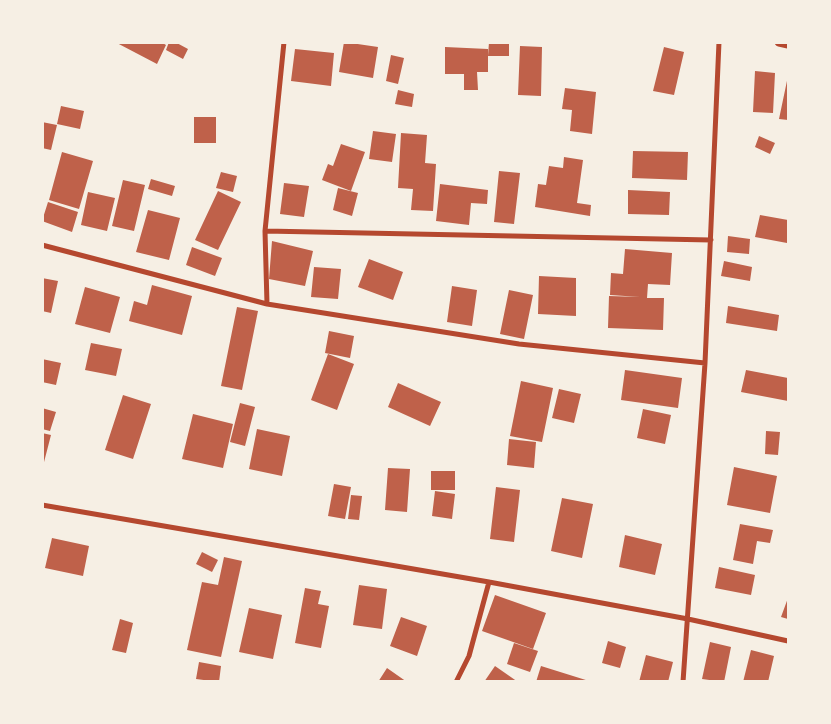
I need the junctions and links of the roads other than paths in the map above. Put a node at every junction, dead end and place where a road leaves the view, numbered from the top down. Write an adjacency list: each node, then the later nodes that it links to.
1 (284, 42): 5 (street)
2 (718, 42): 6 (street)
3 (779, 42): 4 (street)
4 (788, 44)
5 (265, 231): 6 (street); 8 (street)
6 (711, 240): 9 (street)
7 (42, 245): 8 (street)
8 (267, 304): 9 (street)
9 (706, 363): 12 (street)
10 (42, 505): 11 (street)
11 (489, 582): 12 (street); 14 (street)
12 (688, 619): 13 (street); 15 (street)
13 (788, 641)
14 (456, 682)
15 (683, 682)

